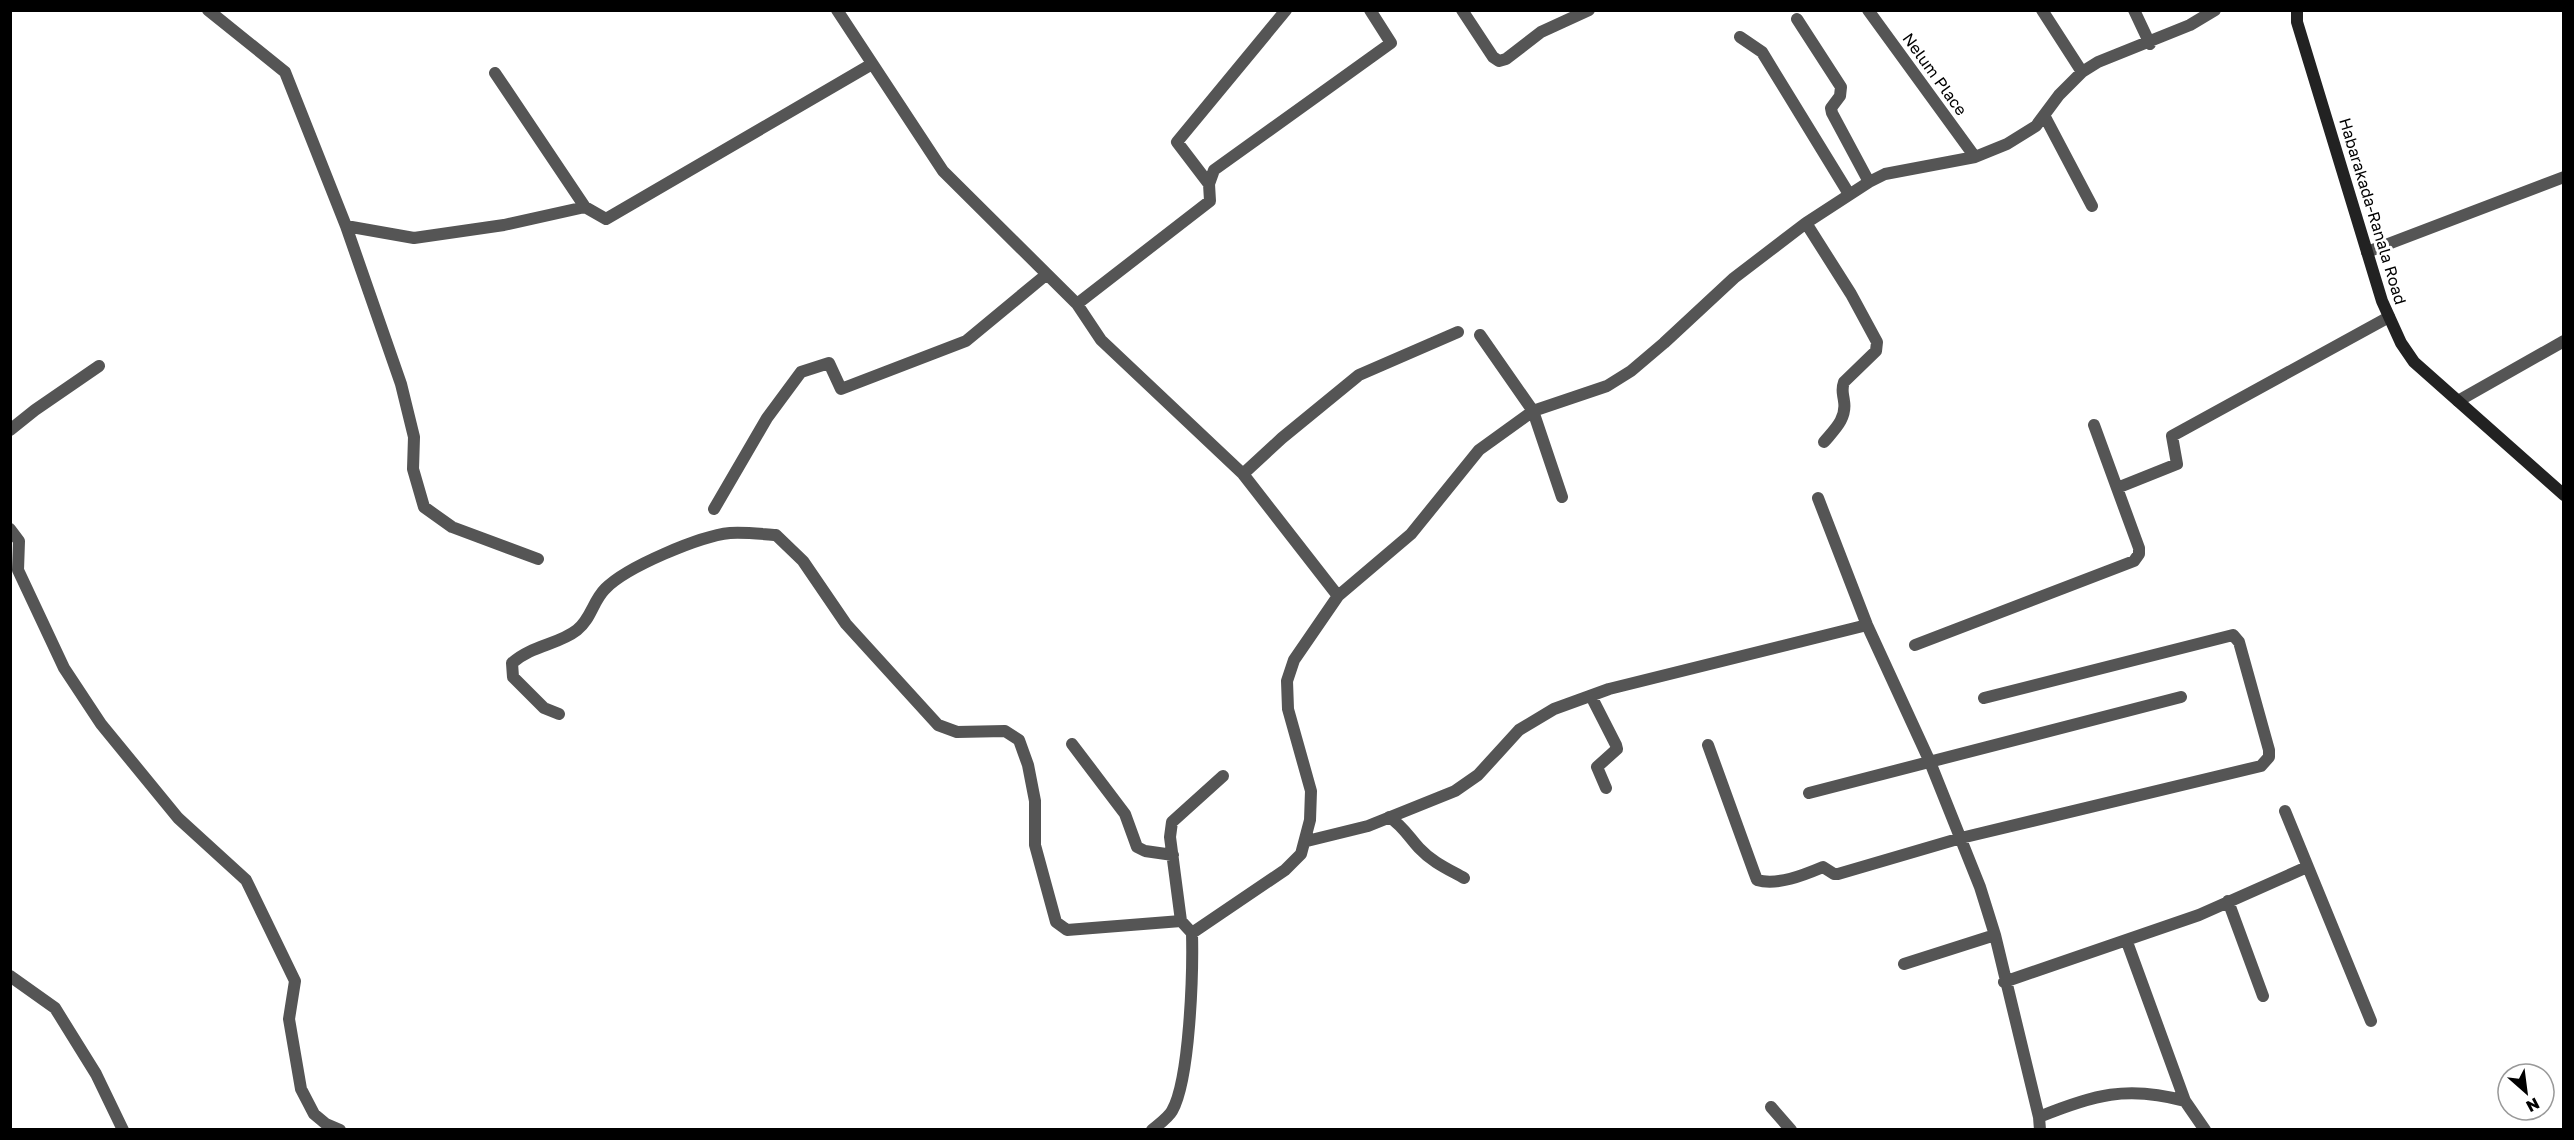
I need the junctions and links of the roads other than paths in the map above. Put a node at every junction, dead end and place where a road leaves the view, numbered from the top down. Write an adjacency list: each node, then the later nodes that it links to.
1 (208, 10): 27 (street)
2 (837, 10): 15 (street)
3 (1286, 10): 22 (street)
4 (1370, 10): 22 (street)
5 (1462, 10): 6 (street)
6 (1589, 10)
7 (1868, 10): 19 (street, Nelum Place)
8 (2042, 10): 16 (street)
9 (2134, 10): 14 (street)
10 (2215, 10): 14 (street)
11 (2297, 10): 28 (main road, Habarakada-Ranala Road)
12 (1797, 19): 21 (street)
13 (1740, 37): 23 (street)
14 (2150, 44): 16 (street)
15 (872, 64): 25 (street); 29 (street)
16 (2082, 72): 18 (street)
17 (495, 73): 25 (street)
18 (2044, 115): 19 (street); 24 (street)
19 (1975, 157): 21 (street)
20 (2564, 177): 28 (street)
21 (1869, 182): 23 (street)
22 (1209, 184): 30 (street)
23 (1849, 194): 26 (street)
24 (2092, 206)
25 (585, 207): 27 (street)
26 (1806, 223): 37 (street); 40 (street)
27 (346, 226): 48 (street)
28 (2367, 252): 31 (main road, Habarakada-Ranala Road)
29 (1047, 274): 30 (street); 46 (street)
30 (1077, 304): 41 (street)
31 (2389, 317): 36 (main road, Habarakada-Ranala Road); 42 (street)
32 (1458, 332): 41 (street)
33 (1480, 335): 37 (street)
34 (2564, 341): 36 (street)
35 (99, 366): 39 (street)
36 (2458, 401): 43 (main road, Habarakada-Ranala Road)
37 (1533, 411): 44 (street); 49 (street)
38 (2094, 425): 42 (street)
39 (10, 430)
40 (1824, 442)
41 (1243, 474): 49 (street)
42 (2117, 488): 51 (street)
43 (2564, 495)
44 (1562, 497)
45 (1818, 498): 50 (street)
46 (714, 508)
47 (10, 529): 82 (street)
48 (538, 559)
49 (1338, 596): 65 (street)
50 (1867, 625): 52 (street); 58 (street)
51 (1916, 645)
52 (1592, 696): 60 (street); 63 (street)
53 (2181, 697): 58 (street)
54 (1984, 698): 64 (street)
55 (559, 714): 70 (street)
56 (1072, 744): 66 (street)
57 (1708, 745): 64 (street)
58 (1930, 762): 61 (street); 64 (street)
59 (1223, 776): 66 (street)
60 (1606, 788)
61 (1809, 793)
62 (2285, 811): 67 (street)
63 (1389, 817): 65 (street); 68 (street)
64 (1961, 838): 72 (street)
65 (1306, 842): 71 (street)
66 (1173, 855): 70 (street)
67 (2307, 867): 69 (street); 78 (street)
68 (1464, 878)
69 (2228, 901): 73 (street); 77 (street)
70 (1181, 921): 71 (street)
71 (1192, 933): 85 (street)
72 (1995, 935): 74 (street); 76 (street)
73 (2127, 942): 76 (street); 79 (street)
74 (1904, 964)
75 (10, 976): 83 (street)
76 (2004, 982): 81 (street)
77 (2264, 996)
78 (2371, 1021)
79 (2185, 1101): 81 (street); 87 (street)
80 (1770, 1107): 86 (street)
81 (2039, 1123)
82 (322, 1127): 84 (street)
83 (123, 1130)
84 (340, 1130)
85 (1152, 1130)
86 (1791, 1130)
87 (2205, 1130)

